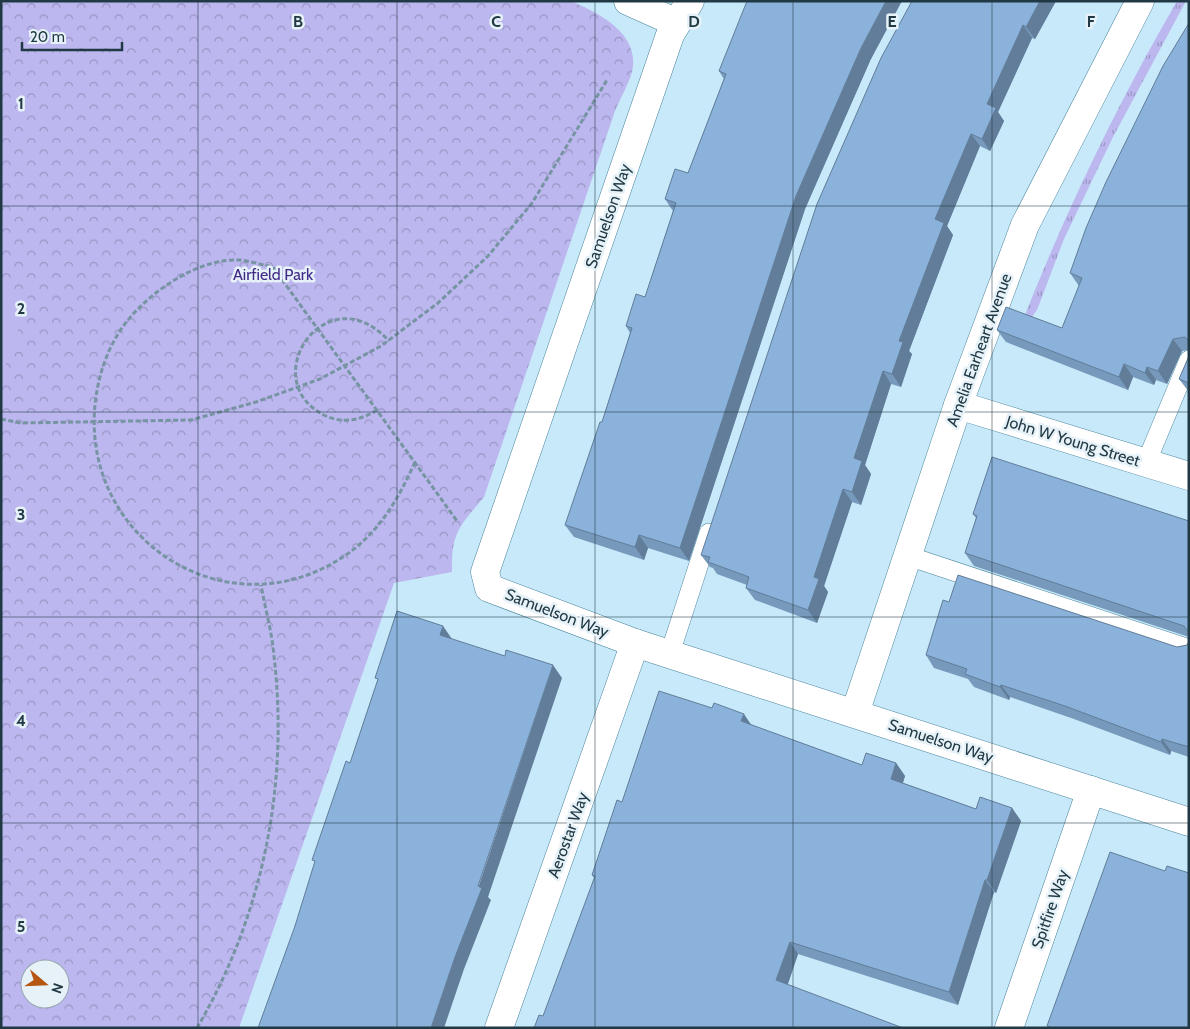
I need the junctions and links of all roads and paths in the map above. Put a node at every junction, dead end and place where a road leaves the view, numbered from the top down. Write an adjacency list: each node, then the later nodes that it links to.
1 (628, 1): 3 (street)
2 (1140, 1): 10 (street, Amelia Earheart Avenue)
3 (684, 12): 21 (street, Samuelson Way)
4 (607, 80): 6 (path)
5 (317, 328): 6 (path); 8 (path); 9 (path); 13 (path)
6 (389, 341): 8 (path)
7 (1189, 360): 15 (lane)
8 (344, 366): 9 (path); 11 (path)
9 (298, 387): 11 (path); 13 (path)
10 (958, 405): 15 (street, John W Young Street); 19 (street, Amelia Earheart Avenue)
11 (377, 410): 14 (path)
12 (1, 418): 13 (path)
13 (92, 422): 20 (path)
14 (415, 462): 18 (path); 20 (path)
15 (1146, 463): 16 (street, John W Young Street)
16 (1189, 476)
17 (716, 513): 23 (lane)
18 (457, 521)
19 (908, 556): 22 (lane); 24 (street, Amelia Earheart Avenue)
20 (261, 585): 27 (path)
21 (635, 642): 23 (street, Samuelson Way); 28 (street, Aerostar Way)
22 (1189, 649)
23 (670, 654): 24 (street, Samuelson Way)
24 (855, 713): 25 (street, Samuelson Way)
25 (1091, 790): 26 (street, Samuelson Way); 29 (street, Spitfire Way)
26 (1189, 822)
27 (198, 1028)
28 (499, 1028)
29 (1009, 1028)

